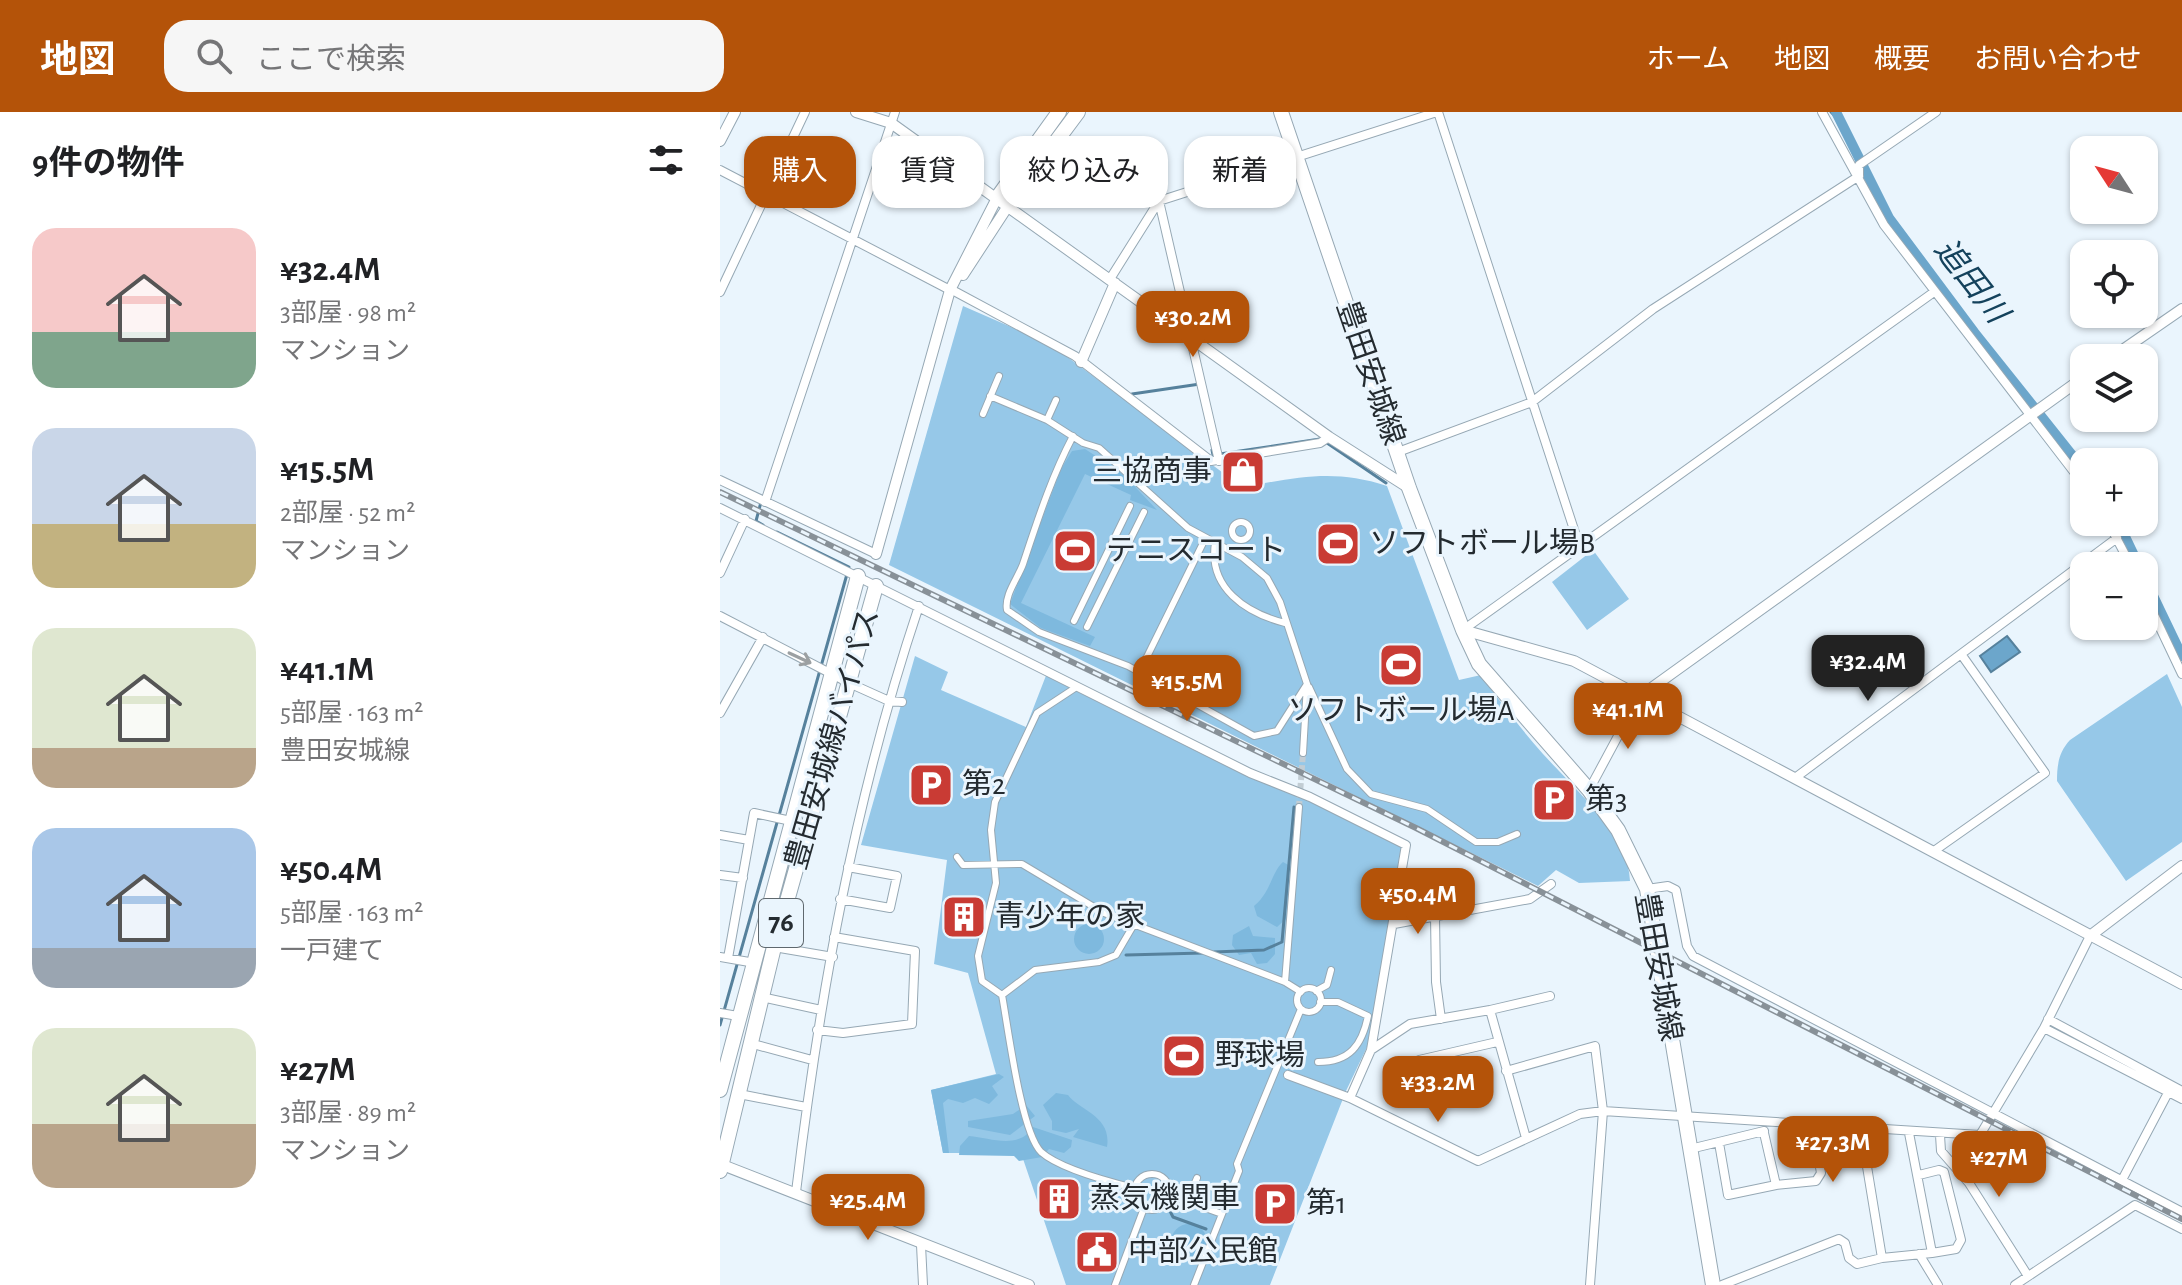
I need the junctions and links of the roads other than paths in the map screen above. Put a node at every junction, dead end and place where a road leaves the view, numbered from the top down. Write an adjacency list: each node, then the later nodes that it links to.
1 (735, 112): 15 (street)
2 (805, 112): 11 (street)
3 (856, 112): 10 (street)
4 (1059, 112): 12 (main road)
5 (1078, 112): 13 (main road)
6 (1281, 112): 14 (main road, 豊田安城線)
7 (1438, 112): 16 (street); 40 (street)
8 (1822, 112): 18 (street)
9 (1936, 112): 18 (street)
10 (893, 118): 20 (street); 27 (street)
11 (794, 136)
12 (1044, 136)
13 (1058, 136)
14 (1289, 136)
15 (720, 141)
16 (1296, 156): 46 (main road, 豊田安城線)
17 (720, 170): 19 (street)
18 (1859, 176): 31 (street); 40 (street)
19 (744, 182)
20 (1000, 200)
21 (1000, 206): 29 (street)
22 (760, 208): 30 (street)
23 (793, 208): 27 (street)
24 (1010, 208): 28 (street)
25 (1155, 208): 28 (street)
26 (1161, 208): 33 (street)
27 (854, 240): 29 (street); 51 (street)
28 (1112, 281): 33 (street); 35 (street)
29 (952, 291): 35 (street); 61 (street)
30 (720, 292)
31 (1934, 292): 41 (street); 59 (street)
32 (2182, 309): 34 (street)
33 (1192, 338): 45 (street); 47 (street)
34 (2131, 344)
35 (1079, 362): 47 (street)
36 (999, 376): 38 (street)
37 (2070, 387): 41 (street)
38 (990, 396): 42 (street); 43 (street)
39 (1056, 400): 43 (street)
40 (1532, 402): 46 (street); 59 (street)
41 (2034, 412): 48 (street); 80 (street)
42 (983, 414)
43 (1047, 420): 44 (street)
44 (1073, 436): 57 (street); 75 (street)
45 (1329, 437): 47 (street); 50 (street)
46 (1398, 452): 50 (main road, 豊田安城線)
47 (1219, 461)
48 (2070, 465)
49 (720, 480): 51 (street)
50 (1409, 488): 71 (main road, 豊田安城線)
51 (765, 502): 61 (street)
52 (1130, 506): 67 (street)
53 (720, 508): 55 (street)
54 (1144, 512): 70 (street)
55 (745, 519): 62 (street); 63 (street)
56 (2117, 538): 60 (street); 73 (street)
57 (1205, 539): 58 (street); 75 (street)
58 (1215, 543): 68 (street); 68 (street)
59 (1579, 545): 71 (street)
60 (2124, 552)
61 (876, 554)
62 (720, 573)
63 (858, 576): 64 (street); 74 (main road, 豊田安城線バイパス / 76)
64 (876, 586): 65 (street); 77 (main road, 豊田安城線バイパス / 76)
65 (919, 606): 81 (street); 103 (street)
66 (720, 616): 72 (street)
67 (1074, 621)
68 (1285, 623): 78 (street)
69 (2158, 623): 76 (street)
70 (1087, 627)
71 (1463, 630): 80 (street); 86 (main road, 豊田安城線)
72 (763, 637): 74 (street, one-way to 74); 83 (street)
73 (1961, 654): 85 (street); 92 (street)
74 (832, 673): 77 (street); 88 (main road, 豊田安城線バイパス / 76)
75 (1139, 673): 78 (street)
76 (2182, 674)
77 (849, 683): 81 (street); 107 (main road, 豊田安城線バイパス / 76)
78 (1307, 684): 84 (street); 89 (street)
79 (1075, 688): 94 (street)
80 (1639, 697): 85 (street); 86 (street)
81 (889, 701): 82 (street); 96 (street)
82 (902, 702)
83 (720, 713)
84 (1303, 753)
85 (1795, 778): 92 (street)
86 (1589, 790): 100 (main road, 豊田安城線)
87 (1299, 807): 112 (street)
88 (791, 821): 91 (street); 110 (main road, 豊田安城線バイパス / 76)
89 (1517, 834)
90 (720, 835): 91 (street)
91 (749, 840): 98 (street)
92 (1934, 851): 105 (street)
93 (957, 857): 94 (street)
94 (994, 862): 104 (street); 116 (street)
95 (2182, 866): 105 (street)
96 (848, 867): 101 (street); 101 (street)
97 (720, 875): 98 (street)
98 (743, 878): 109 (street)
99 (1551, 884): 102 (street)
100 (1647, 889): 144 (street); 145 (main road, 豊田安城線)
101 (840, 899): 106 (street)
102 (1435, 916): 103 (street); 125 (street)
103 (1394, 924): 130 (street)
104 (1133, 926): 112 (street); 116 (street)
105 (2090, 936): 113 (street); 126 (street)
106 (834, 937): 108 (street); 127 (street)
107 (774, 947): 108 (street); 118 (main road, 豊田安城線バイパス / 76)
108 (833, 957): 121 (street)
109 (724, 958): 110 (street)
110 (755, 963): 124 (main road, 豊田安城線バイパス / 76)
111 (1331, 970): 114 (street)
112 (1285, 982): 115 (street)
113 (2182, 984)
114 (1316, 991): 115 (street); 119 (street)
115 (1301, 992): 120 (street)
116 (1002, 995): 160 (street)
117 (1550, 996): 122 (street)
118 (761, 997): 121 (street); 129 (main road, 豊田安城線バイパス / 76)
119 (1320, 1002): 120 (street); 133 (street)
120 (1301, 1009): 166 (street)
121 (821, 1010): 127 (street)
122 (1490, 1010): 125 (street); 128 (street)
123 (720, 1013): 124 (street)
124 (738, 1016): 137 (main road, 豊田安城線バイパス / 76)
125 (1441, 1019): 130 (street)
126 (2046, 1023): 136 (street); 144 (street)
127 (817, 1030): 131 (street)
128 (1497, 1042): 132 (street); 134 (street)
129 (753, 1044): 131 (street); 139 (main road, 豊田安城線バイパス / 76)
130 (1371, 1050): 140 (street)
131 (812, 1060): 142 (street)
132 (1419, 1060)
133 (1318, 1062)
134 (1506, 1071): 143 (street); 152 (street)
135 (1288, 1075): 140 (street)
136 (2170, 1088): 138 (street); 141 (street); 158 (street)
137 (720, 1090)
138 (2182, 1091)
139 (739, 1094): 142 (street); 155 (main road, 豊田安城線バイパス / 76)
140 (1350, 1098): 152 (street)
141 (2182, 1099)
142 (806, 1107): 161 (street)
143 (1603, 1111): 145 (street); 152 (street); 177 (street)
144 (1993, 1111): 151 (street); 158 (street)
145 (1684, 1116): 146 (street); 154 (main road, 豊田安城線)
146 (1767, 1123): 147 (street); 149 (street)
147 (1813, 1127): 148 (street); 159 (street)
148 (1861, 1130): 150 (street); 171 (street)
149 (1764, 1133): 153 (street); 159 (street)
150 (1909, 1133): 151 (street); 156 (street)
151 (1940, 1135): 172 (street)
152 (1526, 1138)
153 (1719, 1143): 154 (street); 159 (street)
154 (1690, 1149): 178 (main road, 豊田安城線)
155 (720, 1166): 161 (street)
156 (1919, 1175): 169 (street); 169 (street)
157 (1197, 1178): 163 (street)
158 (2122, 1180): 165 (street)
159 (1776, 1185)
160 (1134, 1188): 162 (street); 164 (street)
161 (796, 1192): 168 (street)
162 (1169, 1195): 163 (street); 164 (street)
163 (1187, 1202): 166 (street)
164 (1144, 1208): 175 (street)
165 (2182, 1212)
166 (1222, 1214): 176 (street)
167 (2182, 1229): 172 (street)
168 (921, 1245): 173 (street); 174 (street)
169 (1932, 1253): 170 (street)
170 (1919, 1254): 171 (street); 180 (street)
171 (1882, 1258): 179 (street)
172 (2028, 1276): 181 (street)
173 (923, 1285)
174 (1029, 1285)
175 (1115, 1285)
176 (1194, 1285)
177 (1590, 1285)
178 (1713, 1285)
179 (1722, 1285)
180 (1938, 1285)
181 (2015, 1285)

